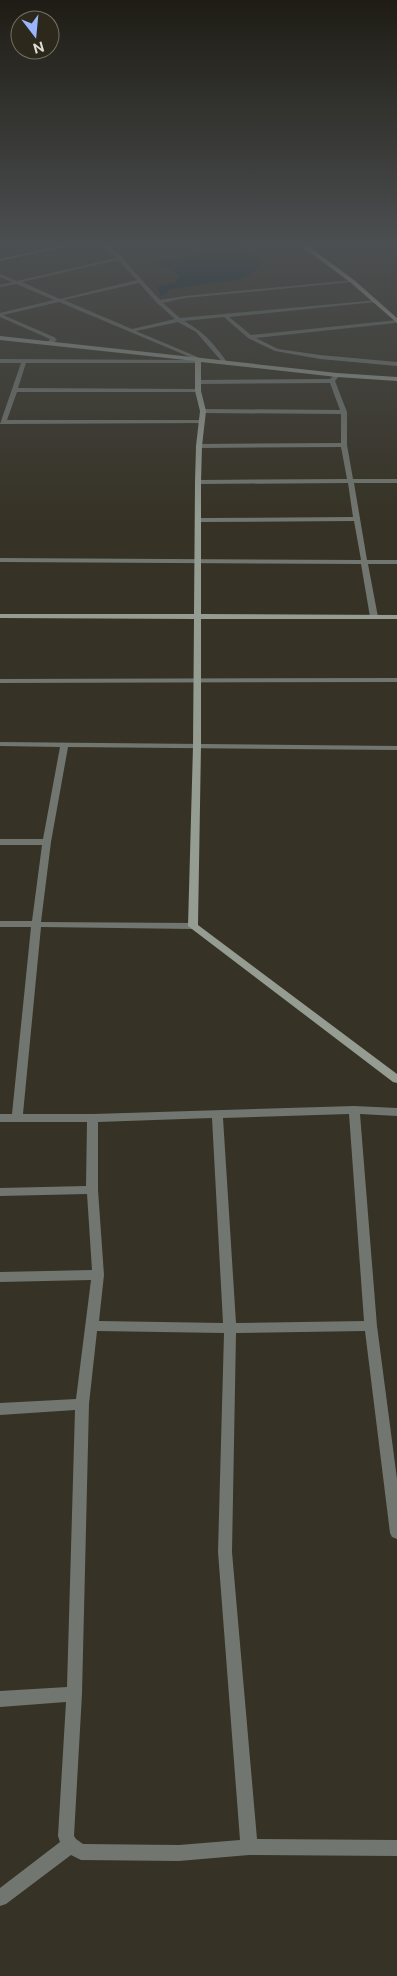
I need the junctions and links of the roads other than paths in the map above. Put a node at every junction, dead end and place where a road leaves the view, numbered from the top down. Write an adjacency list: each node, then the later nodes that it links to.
1 (46, 335): 7 (street)
2 (140, 335): 10 (street)
3 (200, 335): 11 (street)
4 (266, 335): 5 (street)
5 (250, 337): 12 (street)
6 (0, 338): 7 (street)
7 (50, 343): 10 (street)
8 (0, 361): 9 (street)
9 (24, 361): 10 (street); 17 (street)
10 (198, 361): 11 (street); 16 (street)
11 (224, 362): 13 (street)
12 (397, 364)
13 (337, 375): 14 (street); 15 (street)
14 (397, 379)
15 (332, 381): 16 (street); 22 (street)
16 (198, 382): 18 (street)
17 (14, 390): 18 (street); 20 (street)
18 (198, 391): 21 (street)
19 (0, 410): 20 (street)
20 (8, 410): 23 (street)
21 (203, 411): 22 (street); 24 (street)
22 (344, 412): 25 (street)
23 (2, 422): 24 (street)
24 (202, 422): 26 (street)
25 (344, 445): 26 (street); 28 (street)
26 (199, 446): 29 (street)
27 (397, 480): 28 (street)
28 (350, 481): 29 (street); 31 (street)
29 (198, 482): 30 (street)
30 (198, 520): 31 (street); 33 (street)
31 (357, 520): 34 (street)
32 (0, 560): 33 (street)
33 (199, 562): 34 (street); 37 (street)
34 (364, 562): 35 (street); 38 (street)
35 (397, 562)
36 (0, 616): 37 (street)
37 (197, 617): 38 (street); 42 (street)
38 (374, 617): 39 (street)
39 (397, 617)
40 (397, 680): 42 (street)
41 (0, 681): 42 (street)
42 (197, 681): 45 (street)
43 (0, 744): 44 (street)
44 (64, 745): 45 (street); 48 (street)
45 (197, 746): 46 (street); 51 (street)
46 (397, 748)
47 (0, 842): 48 (street)
48 (47, 842): 50 (street)
49 (0, 924): 50 (street)
50 (36, 924): 51 (street); 57 (street)
51 (193, 926): 52 (street)
52 (397, 1079)
53 (354, 1110): 54 (street); 55 (street); 64 (street)
54 (397, 1112)
55 (217, 1115): 58 (street); 65 (street)
56 (0, 1118): 57 (street)
57 (17, 1118): 58 (street)
58 (93, 1118): 59 (street)
59 (92, 1190): 60 (street); 61 (street)
60 (0, 1192)
61 (98, 1275): 62 (street); 63 (street)
62 (0, 1277)
63 (91, 1326): 65 (street); 66 (street)
64 (371, 1326): 65 (street); 68 (street)
65 (230, 1328): 72 (street)
66 (82, 1404): 67 (street); 69 (street)
67 (0, 1409)
68 (397, 1533)
69 (74, 1694): 70 (street); 71 (street)
70 (0, 1699)
71 (70, 1845): 72 (street); 74 (street)
72 (249, 1846): 73 (street)
73 (397, 1848)
74 (0, 1898)

